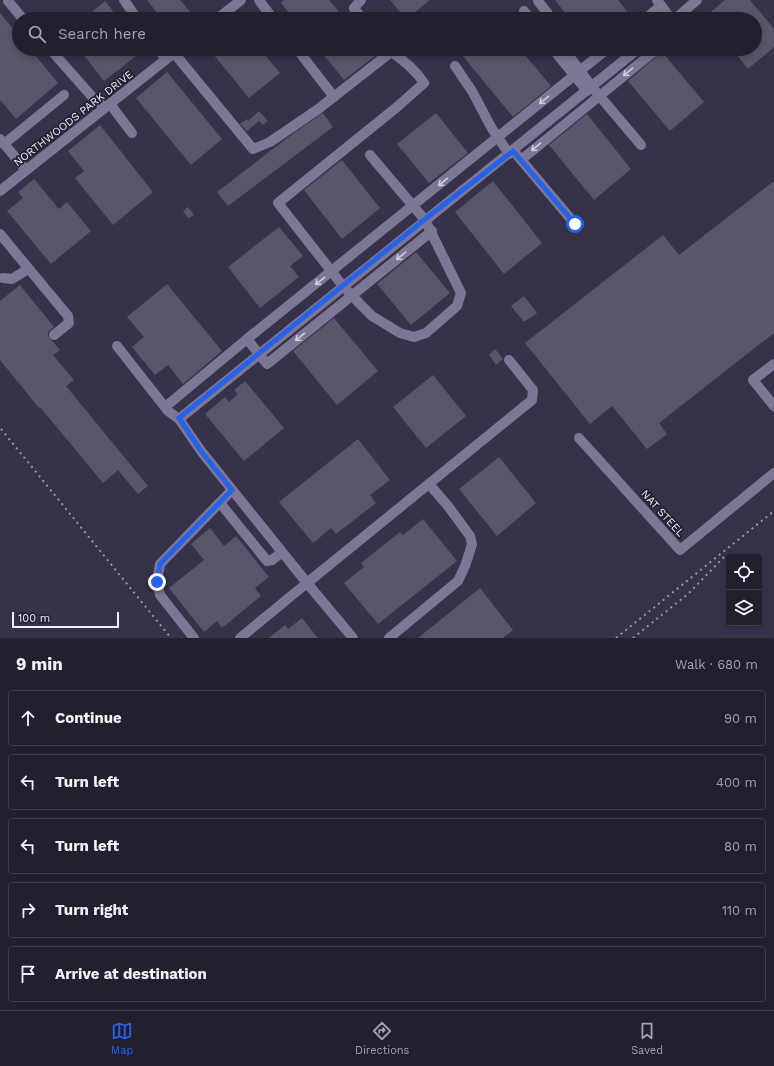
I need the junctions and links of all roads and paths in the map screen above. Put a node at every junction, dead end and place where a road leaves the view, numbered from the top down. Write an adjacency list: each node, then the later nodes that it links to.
1 (124, 0): 10 (street)
2 (241, 0): 11 (street)
3 (259, 0): 12 (street)
4 (361, 0): 13 (street)
5 (538, 0): 14 (street)
6 (697, 0): 17 (street)
7 (8, 2): 9 (street)
8 (659, 3): 15 (street); 16 (street)
9 (17, 12)
10 (132, 12)
11 (226, 12)
12 (268, 12)
13 (357, 12)
14 (547, 12)
15 (651, 12)
16 (666, 12)
17 (683, 12)
18 (56, 56): 37 (street)
19 (163, 56): 30 (street)
20 (171, 56): 30 (street, NORTHWOODS PARK DRIVE)
21 (181, 56): 36 (street)
22 (302, 56): 36 (street)
23 (382, 56): 36 (street)
24 (396, 56): 53 (street)
25 (560, 56): 32 (street)
26 (568, 56): 32 (street)
27 (598, 56): 32 (street)
28 (629, 56): 33 (street)
29 (649, 56): 35 (street, one-way to 35)
30 (166, 60): 37 (street, NORTHWOODS PARK DRIVE)
31 (455, 66): 39 (street)
32 (577, 73): 33 (street); 39 (street, one-way to 39)
33 (589, 89): 35 (street); 42 (street)
34 (64, 95): 40 (street)
35 (600, 96): 41 (street); 44 (street, one-way to 44)
36 (334, 97)
37 (108, 105): 38 (street); 45 (street, NORTHWOODS PARK DRIVE)
38 (132, 133)
39 (498, 137): 42 (street); 47 (street, one-way to 47)
40 (2, 141): 45 (street)
41 (641, 145)
42 (511, 153): 44 (street); 48 (street)
43 (370, 155): 47 (street)
44 (521, 160): 49 (street)
45 (26, 170): 46 (street, NORTHWOODS PARK DRIVE)
46 (0, 190)
47 (414, 205): 48 (street); 53 (street)
48 (426, 220): 50 (street); 55 (street)
49 (575, 224)
50 (432, 231): 56 (street, one-way to 56); 56 (street)
51 (0, 234): 52 (street)
52 (28, 268): 54 (street); 57 (street)
53 (332, 272): 55 (street); 58 (street, one-way to 58)
54 (3, 278)
55 (343, 286): 56 (street); 60 (street)
56 (352, 295): 60 (street, one-way to 60)
57 (54, 336)
58 (247, 339): 60 (street); 63 (street)
59 (117, 346): 63 (street)
60 (259, 354): 65 (street)
61 (509, 360): 68 (street)
62 (774, 364): 64 (street)
63 (165, 406): 65 (street)
64 (774, 406)
65 (179, 418): 69 (street)
66 (579, 438): 67 (street, NAT STEEL)
67 (774, 473)
68 (429, 484): 72 (street); 76 (street)
69 (232, 490): 70 (street); 71 (street)
70 (220, 503): 71 (street); 73 (street)
71 (282, 552): 72 (street)
72 (307, 583): 74 (street); 75 (street)
73 (194, 638)
74 (240, 638)
75 (353, 638)
76 (389, 638)

